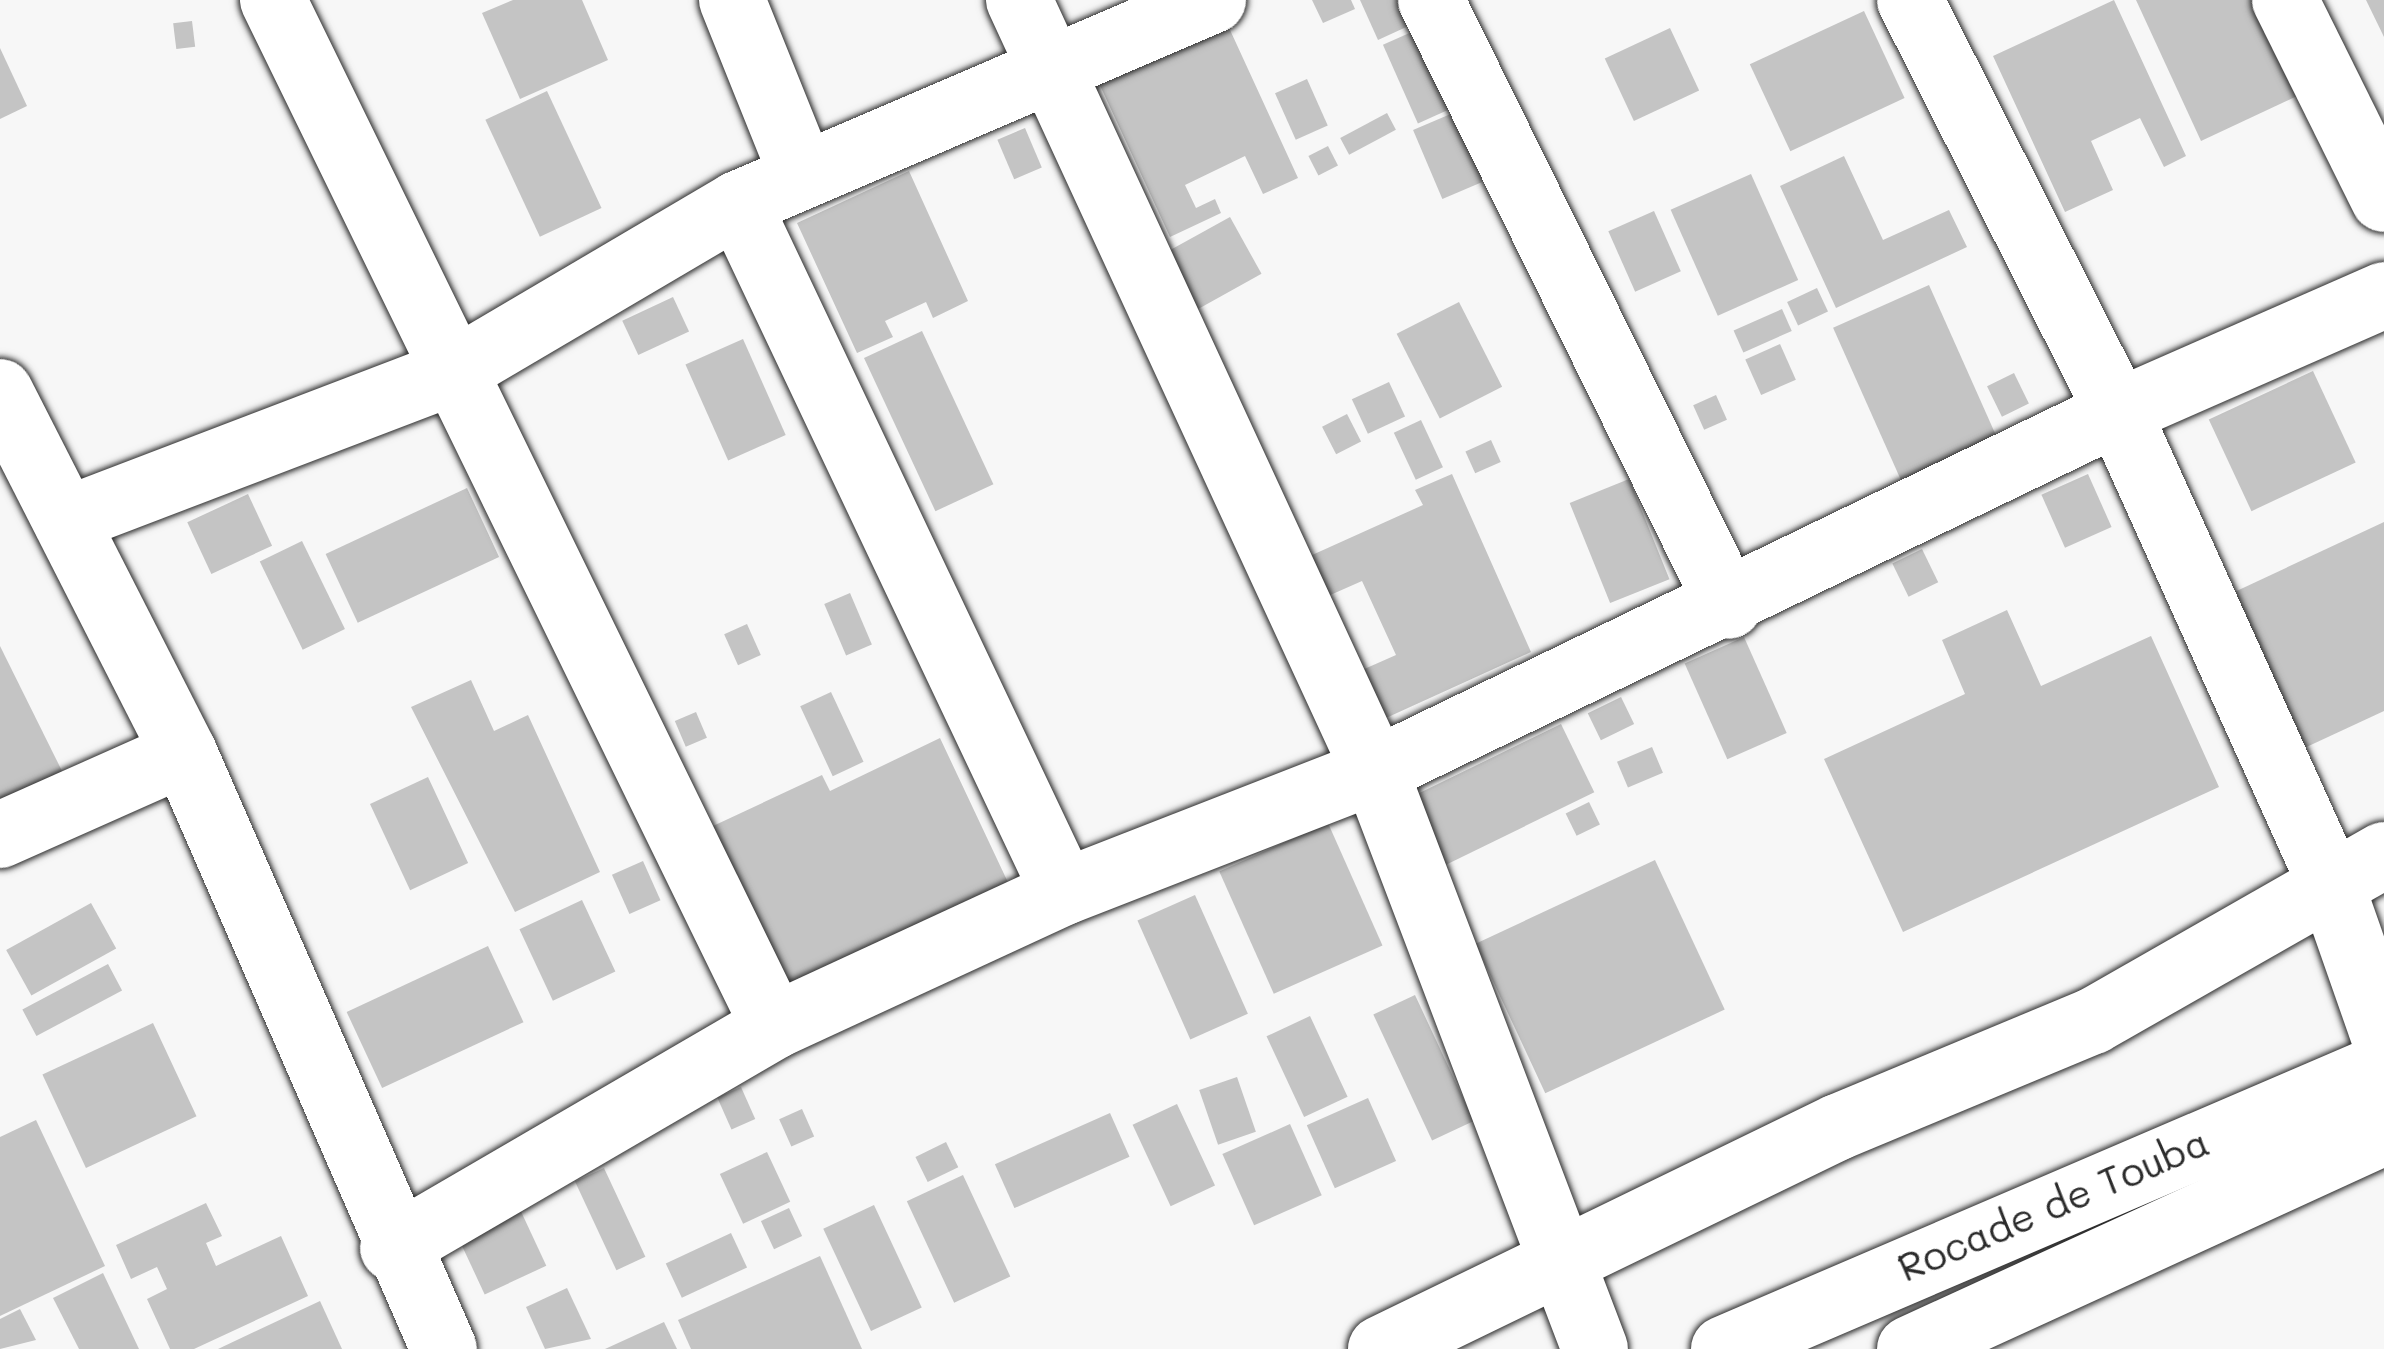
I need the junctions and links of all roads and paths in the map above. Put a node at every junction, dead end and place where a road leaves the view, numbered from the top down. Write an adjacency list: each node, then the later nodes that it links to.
1 (273, 0): 13 (street)
2 (732, 0): 9 (street)
3 (1019, 0): 8 (street)
4 (1213, 0): 8 (street)
5 (1431, 0): 17 (street)
6 (1910, 0): 14 (street)
7 (2285, 0): 10 (street)
8 (1049, 63): 9 (street); 19 (street)
9 (802, 174): 11 (street)
10 (2384, 200)
11 (738, 204): 13 (street); 22 (street)
12 (2384, 295): 14 (street)
13 (453, 372): 16 (street); 23 (street)
14 (2118, 412): 17 (street); 21 (street)
15 (6, 421): 16 (street)
16 (66, 520): 18 (street)
17 (1729, 606): 19 (street)
18 (184, 753): 20 (street); 27 (street)
19 (1375, 771): 22 (street); 28 (street)
20 (0, 836)
21 (2357, 868): 24 (street); 28 (street)
22 (1064, 892): 23 (street)
23 (774, 1026): 27 (street)
24 (2384, 1036)
25 (2384, 1066): 33 (street, Rocade de Touba)
26 (2384, 1132): 29 (street, Rocade de Touba)
27 (393, 1248): 30 (street)
28 (1565, 1256): 31 (street); 32 (street)
29 (1933, 1345)
30 (444, 1349)
31 (1382, 1349)
32 (1595, 1349)
33 (1724, 1349)

